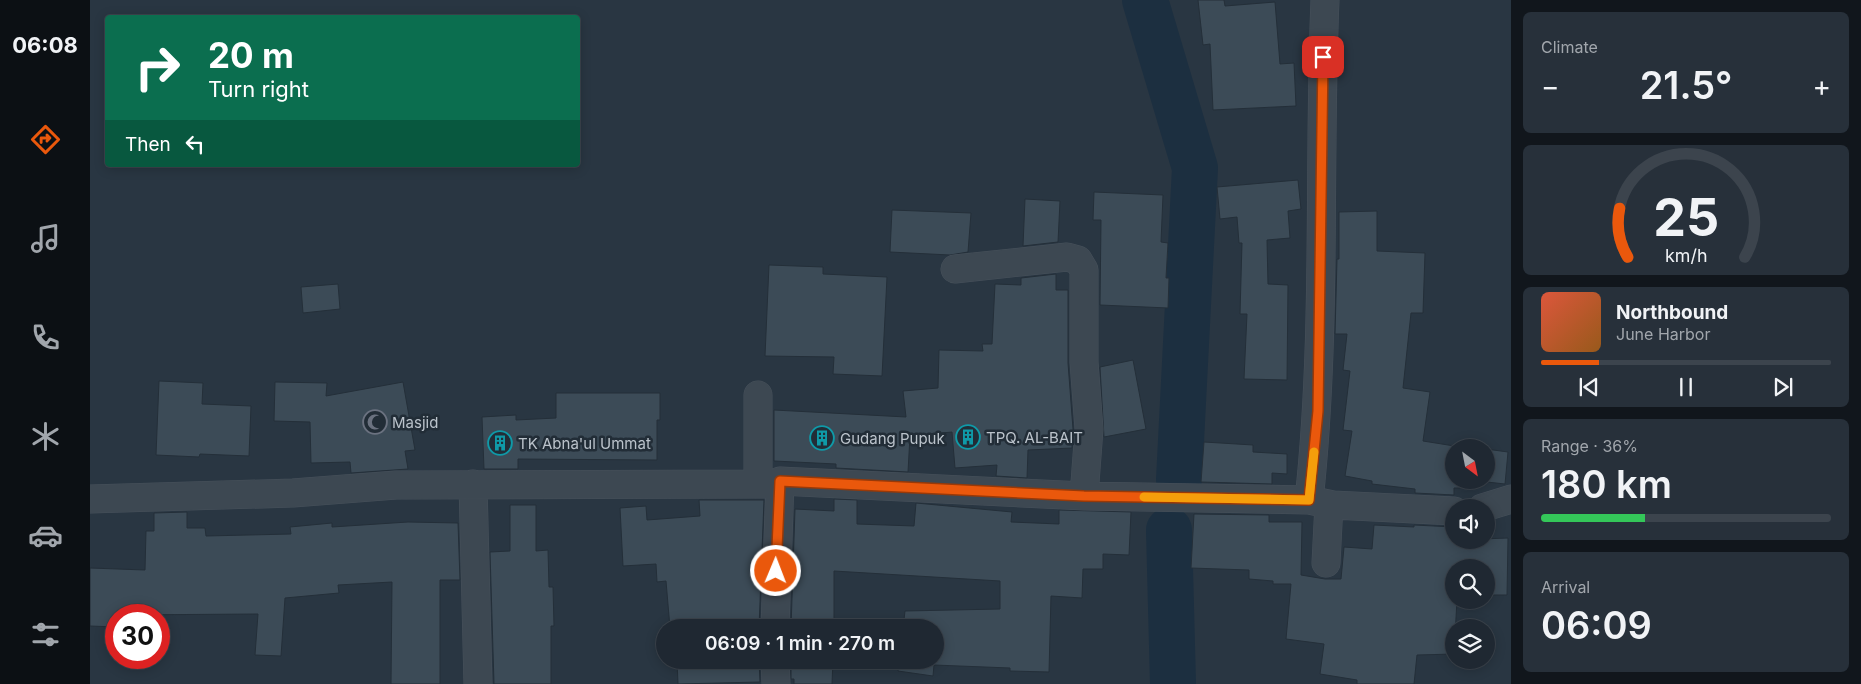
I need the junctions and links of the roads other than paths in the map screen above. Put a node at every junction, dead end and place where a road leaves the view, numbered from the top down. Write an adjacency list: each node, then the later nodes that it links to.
1 (1325, 0): 9 (street)
2 (955, 269): 6 (street)
3 (758, 395): 4 (street)
4 (769, 482): 5 (street); 6 (street); 13 (street)
5 (472, 484): 7 (street); 15 (street)
6 (1084, 496): 9 (street)
7 (90, 499)
8 (1511, 499): 10 (street)
9 (1319, 502): 11 (street); 12 (street)
10 (1495, 504)
11 (1445, 510)
12 (1326, 562)
13 (775, 619)
14 (775, 669): 16 (street)
15 (478, 684)
16 (776, 684)

